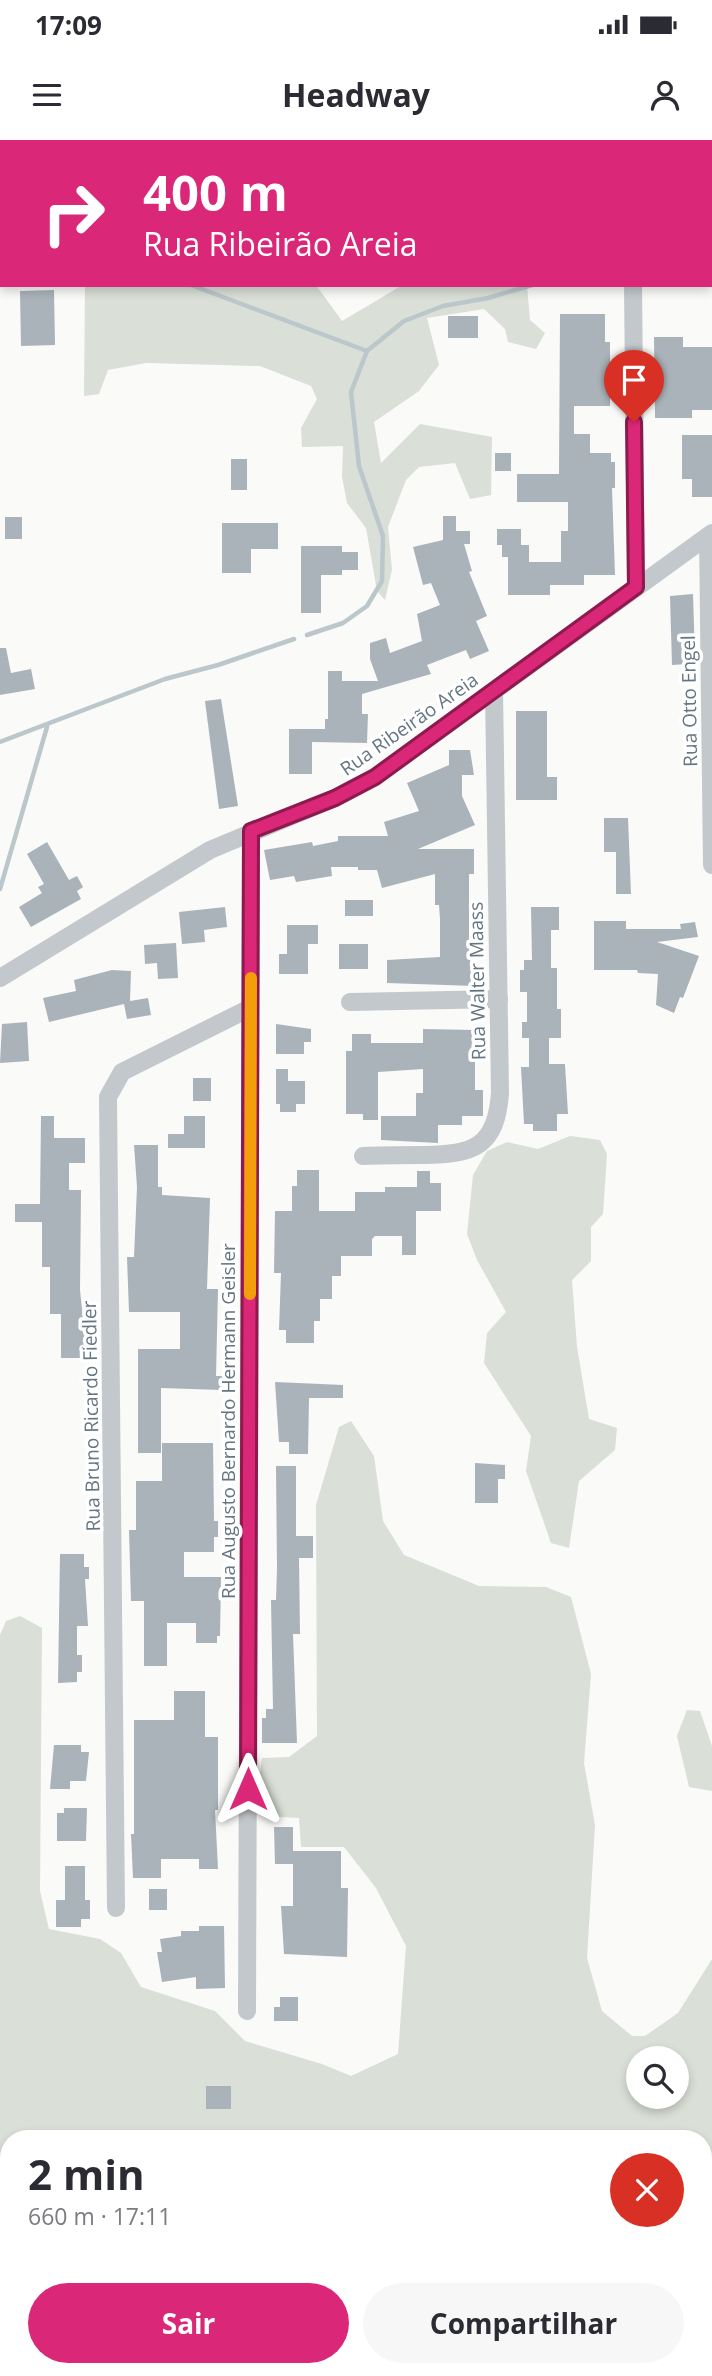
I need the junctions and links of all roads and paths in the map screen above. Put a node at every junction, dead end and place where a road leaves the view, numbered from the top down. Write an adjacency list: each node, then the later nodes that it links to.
1 (633, 287): 3 (street)
2 (710, 534): 3 (street, Rua Ribeirão Areia); 6 (street, Rua Otto Engel)
3 (636, 587): 4 (street, Rua Ribeirão Areia)
4 (494, 691): 5 (street, Rua Ribeirão Areia); 8 (street, Rua Walter Maass)
5 (251, 831): 7 (street, Rua Ribeirão Areia); 10 (street, Rua Augusto Bernardo Hermann Geisler)
6 (712, 865)
7 (0, 978)
8 (499, 999): 9 (street); 11 (street, Rua Walter Maass)
9 (351, 1002)
10 (250, 1008): 12 (street, Rua Bruno Ricardo Fiedler); 13 (street, Rua Augusto Bernardo Hermann Geisler)
11 (363, 1156)
12 (116, 1908)
13 (247, 2011)

